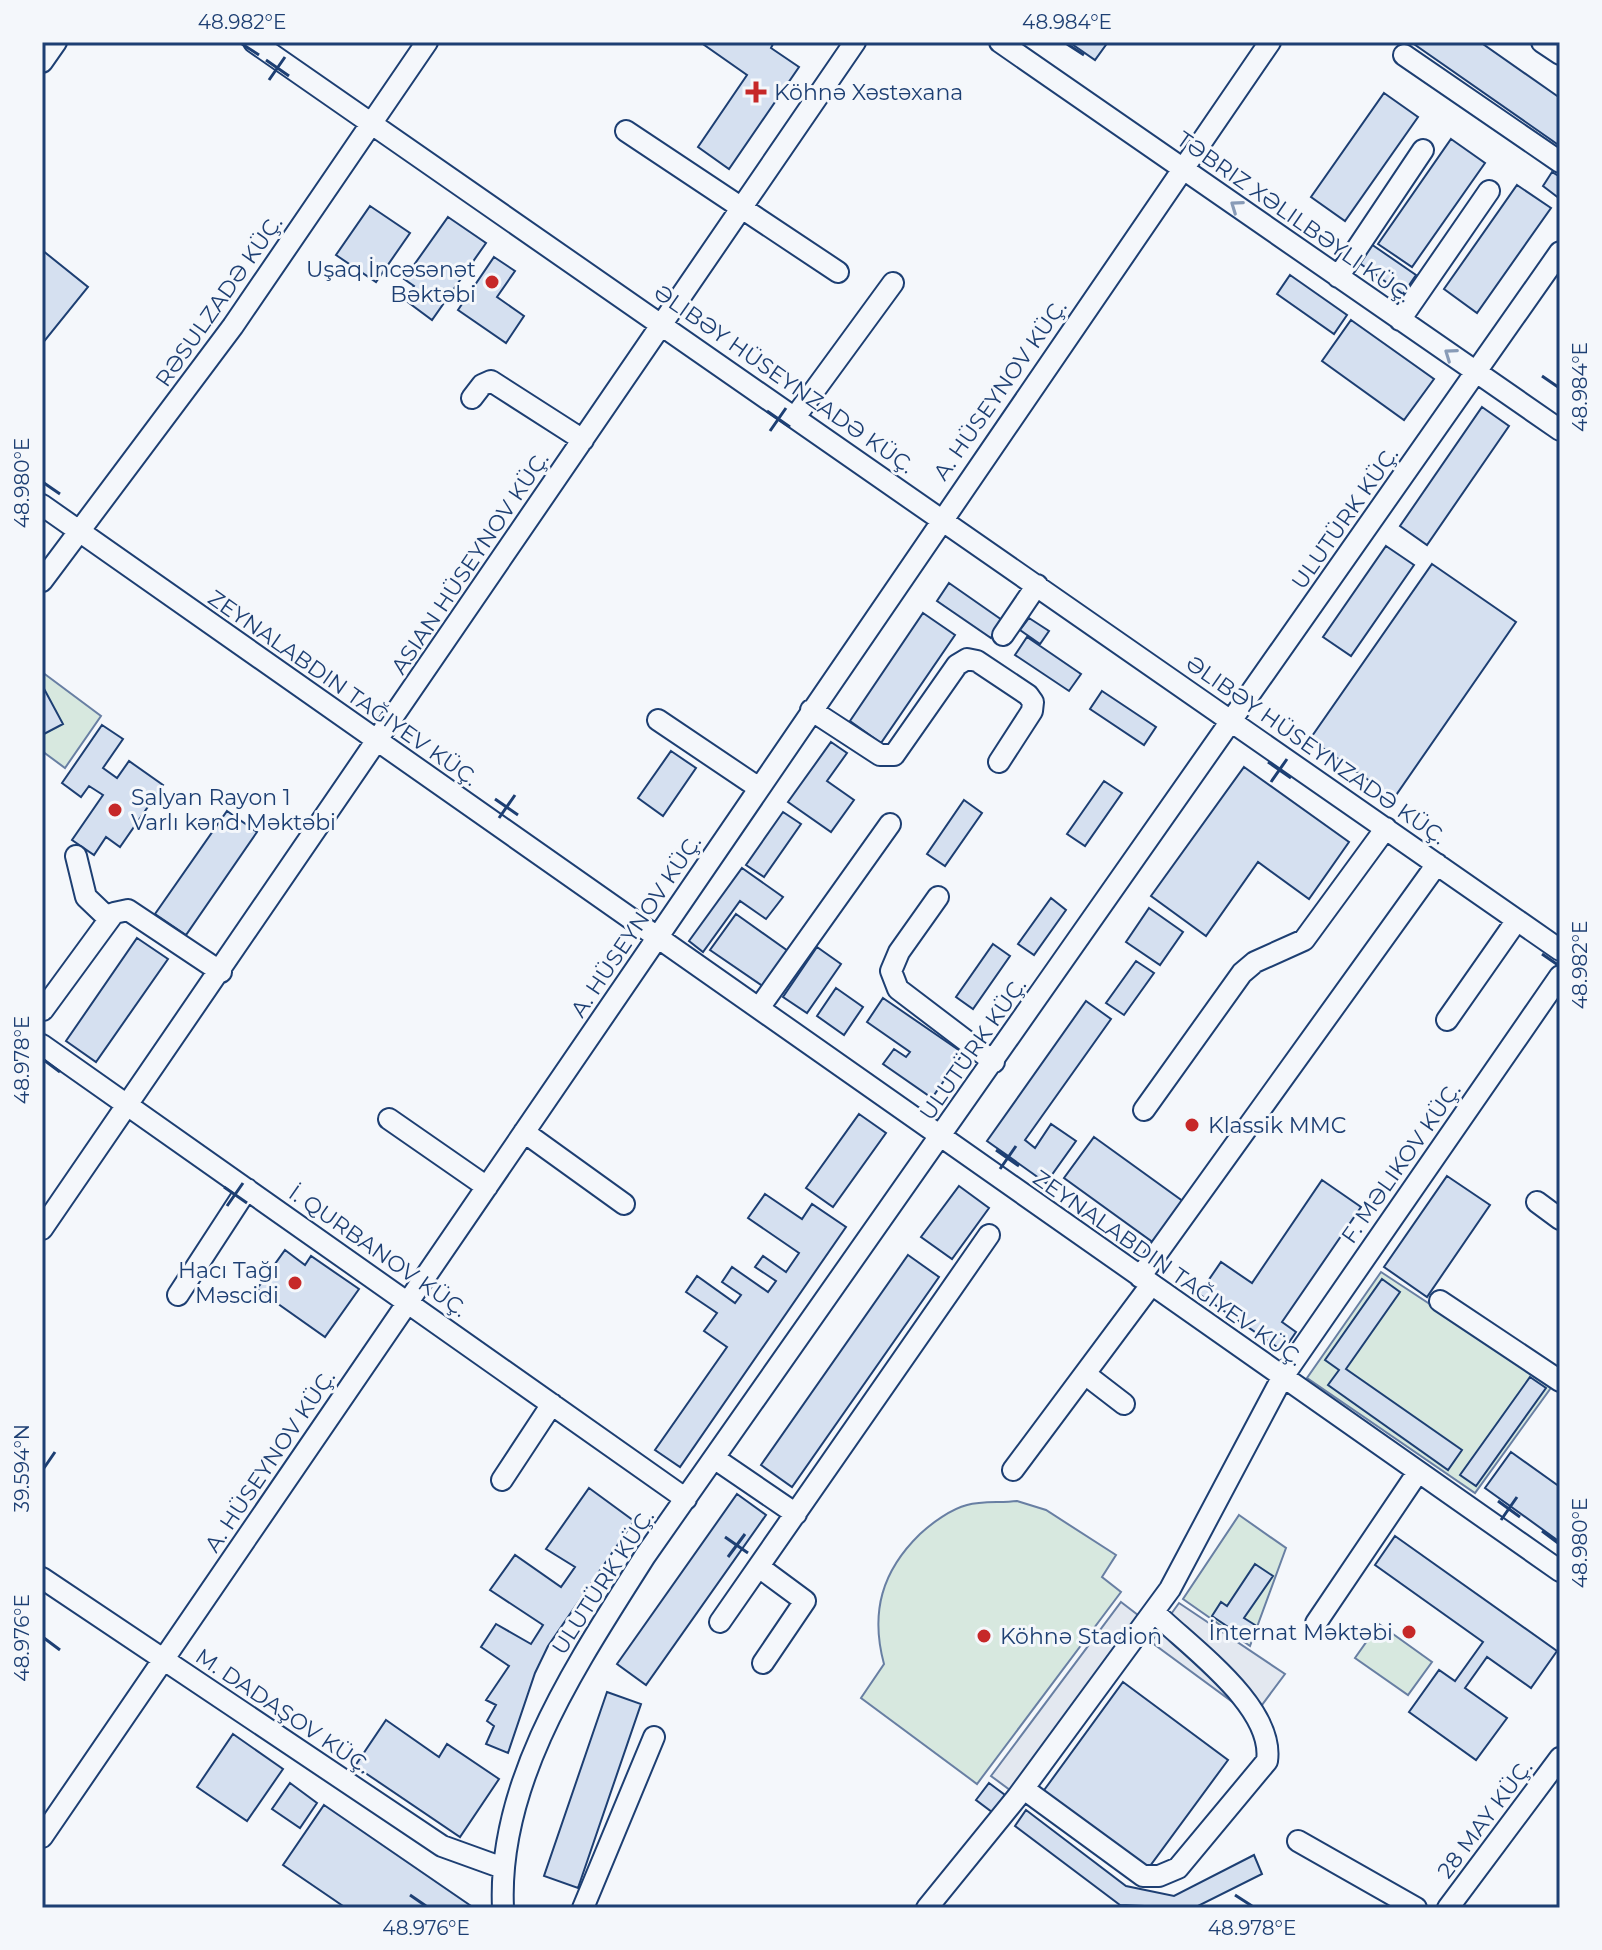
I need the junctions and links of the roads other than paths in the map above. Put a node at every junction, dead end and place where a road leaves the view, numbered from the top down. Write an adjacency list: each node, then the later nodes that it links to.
1 (56, 42): 10 (street)
2 (255, 42): 11 (street, ƏLIBƏY HÜSEYNZADƏ KÜÇ.)
3 (427, 42): 11 (street, RƏSULZADƏ KÜÇ.)
4 (855, 42): 17 (street, ASIAN HÜSEYNOV KÜÇ.)
5 (1000, 42): 15 (street, TƏBRIZ XƏLILBƏYLI KÜÇ.)
6 (1270, 42): 15 (street, A. HÜSEYNOV KÜÇ.)
7 (1542, 42): 8 (street)
8 (1560, 54)
9 (1404, 55): 14 (street)
10 (42, 62)
11 (372, 123): 23 (street, ƏLIBƏY HÜSEYNZADƏ KÜÇ.); 31 (street, RƏSULZADƏ KÜÇ.)
12 (626, 131): 17 (street)
13 (1423, 150): 20 (street)
14 (1560, 162)
15 (1182, 168): 20 (street, TƏBRIZ XƏLILBƏYLI KÜÇ., one-way to 15); 30 (street, A. HÜSEYNOV KÜÇ.)
16 (1489, 191): 22 (street)
17 (741, 208): 19 (street); 23 (street, ASIAN HÜSEYNOV KÜÇ.)
18 (1560, 252): 24 (street, ULUTÜRK KÜÇ.)
19 (838, 272)
20 (1338, 277): 22 (street, TƏBRIZ XƏLILBƏYLI KÜÇ.)
21 (893, 283): 26 (street)
22 (1400, 320): 24 (street, TƏBRIZ XƏLILBƏYLI KÜÇ., one-way to 22)
23 (662, 324): 26 (street, ƏLIBƏY HÜSEYNZADƏ KÜÇ.); 28 (street, ASIAN HÜSEYNOV KÜÇ.)
24 (1476, 372): 27 (street, TƏBRIZ XƏLILBƏYLI KÜÇ.); 37 (street, ULUTÜRK KÜÇ.)
25 (472, 398): 28 (street)
26 (795, 417): 30 (street, ƏLIBƏY HÜSEYNZADƏ KÜÇ.)
27 (1560, 430)
28 (583, 440): 38 (street, ASIAN HÜSEYNOV KÜÇ.)
29 (42, 505): 31 (street)
30 (941, 518): 33 (street, ƏLIBƏY HÜSEYNZADƏ KÜÇ.); 35 (street, A. HÜSEYNOV KÜÇ.)
31 (79, 531): 32 (street, RƏSULZADƏ KÜÇ.); 38 (street)
32 (42, 581)
33 (1037, 585): 34 (street); 37 (street, ƏLIBƏY HÜSEYNZADƏ KÜÇ.)
34 (1003, 635)
35 (811, 710): 39 (street); 40 (street, A. HÜSEYNOV KÜÇ.)
36 (658, 720): 40 (street)
37 (1232, 720): 42 (street, ƏLIBƏY HÜSEYNZADƏ KÜÇ.); 56 (street, ULUTÜRK KÜÇ.)
38 (377, 743): 48 (street); 50 (street, ASIAN HÜSEYNOV KÜÇ.)
39 (999, 762)
40 (759, 788): 48 (street, A. HÜSEYNOV KÜÇ.)
41 (890, 824): 52 (street)
42 (1386, 828): 44 (street, ƏLIBƏY HÜSEYNZADƏ KÜÇ.); 58 (street)
43 (76, 856): 46 (street)
44 (1437, 864): 47 (street, ƏLIBƏY HÜSEYNZADƏ KÜÇ.); 69 (street)
45 (938, 897): 56 (street)
46 (109, 919): 50 (street); 53 (street)
47 (1517, 920): 49 (street, ƏLIBƏY HÜSEYNZADƏ KÜÇ.); 54 (street)
48 (657, 937): 52 (street); 60 (street, A. HÜSEYNOV KÜÇ.)
49 (1560, 950)
50 (221, 972): 57 (street, ASIAN HÜSEYNOV KÜÇ.)
51 (1560, 976): 74 (street, F. MƏLIKOV KÜÇ.)
52 (759, 1008): 61 (street)
53 (43, 1010)
54 (1447, 1020)
55 (42, 1045): 57 (street, İ. QURBANOV KÜÇ.)
56 (994, 1062): 61 (street, ULUTÜRK KÜÇ.)
57 (128, 1105): 63 (street, İ. QURBANOV KÜÇ.); 67 (street, ASIAN HÜSEYNOV KÜÇ.)
58 (1144, 1110)
59 (389, 1119): 62 (street)
60 (524, 1132): 62 (street, A. HÜSEYNOV KÜÇ.); 65 (street)
61 (941, 1137): 69 (street); 78 (street, ULUTÜRK KÜÇ.)
62 (487, 1187): 71 (street, A. HÜSEYNOV KÜÇ.)
63 (247, 1189): 70 (street); 71 (street, İ. QURBANOV KÜÇ.)
64 (1537, 1202): 66 (street)
65 (624, 1204)
66 (1560, 1219)
67 (42, 1229)
68 (989, 1235): 83 (street)
69 (1145, 1281): 73 (street); 74 (street)
70 (178, 1295)
71 (408, 1301): 76 (street, İ. QURBANOV KÜÇ.); 90 (street, A. HÜSEYNOV KÜÇ.)
72 (1440, 1301): 75 (street)
73 (1085, 1374): 77 (street); 79 (street)
74 (1282, 1378): 80 (street); 87 (street, F. MƏLIKOV KÜÇ.)
75 (1560, 1381)
76 (552, 1404): 81 (street); 82 (street, İ. QURBANOV KÜÇ.)
77 (1124, 1404)
78 (714, 1458): 82 (street, ULUTÜRK KÜÇ.); 83 (street)
79 (1013, 1470)
80 (1418, 1472): 85 (street); 89 (street)
81 (502, 1480)
82 (686, 1499): 97 (street, ULUTÜRK KÜÇ.)
83 (796, 1514): 84 (street)
84 (759, 1567): 88 (street); 91 (street)
85 (1560, 1571)
86 (42, 1578): 90 (street, M. DADAŞOV KÜÇ.)
87 (1154, 1612): 94 (street, F. MƏLIKOV KÜÇ.); 94 (street)
88 (720, 1622)
89 (1316, 1623)
90 (163, 1660): 95 (street, A. HÜSEYNOV KÜÇ.); 97 (street, M. DADAŞOV KÜÇ.)
91 (763, 1663)
92 (654, 1737): 99 (street)
93 (1560, 1758): 102 (street, 28 MAY KÜÇ.)
94 (1024, 1789): 100 (street, F. MƏLIKOV KÜÇ.)
95 (42, 1837)
96 (1298, 1841): 101 (street)
97 (503, 1868): 98 (street, ULUTÜRK KÜÇ.)
98 (503, 1908)
99 (583, 1908)
100 (927, 1908)
101 (1416, 1908)
102 (1448, 1908)

